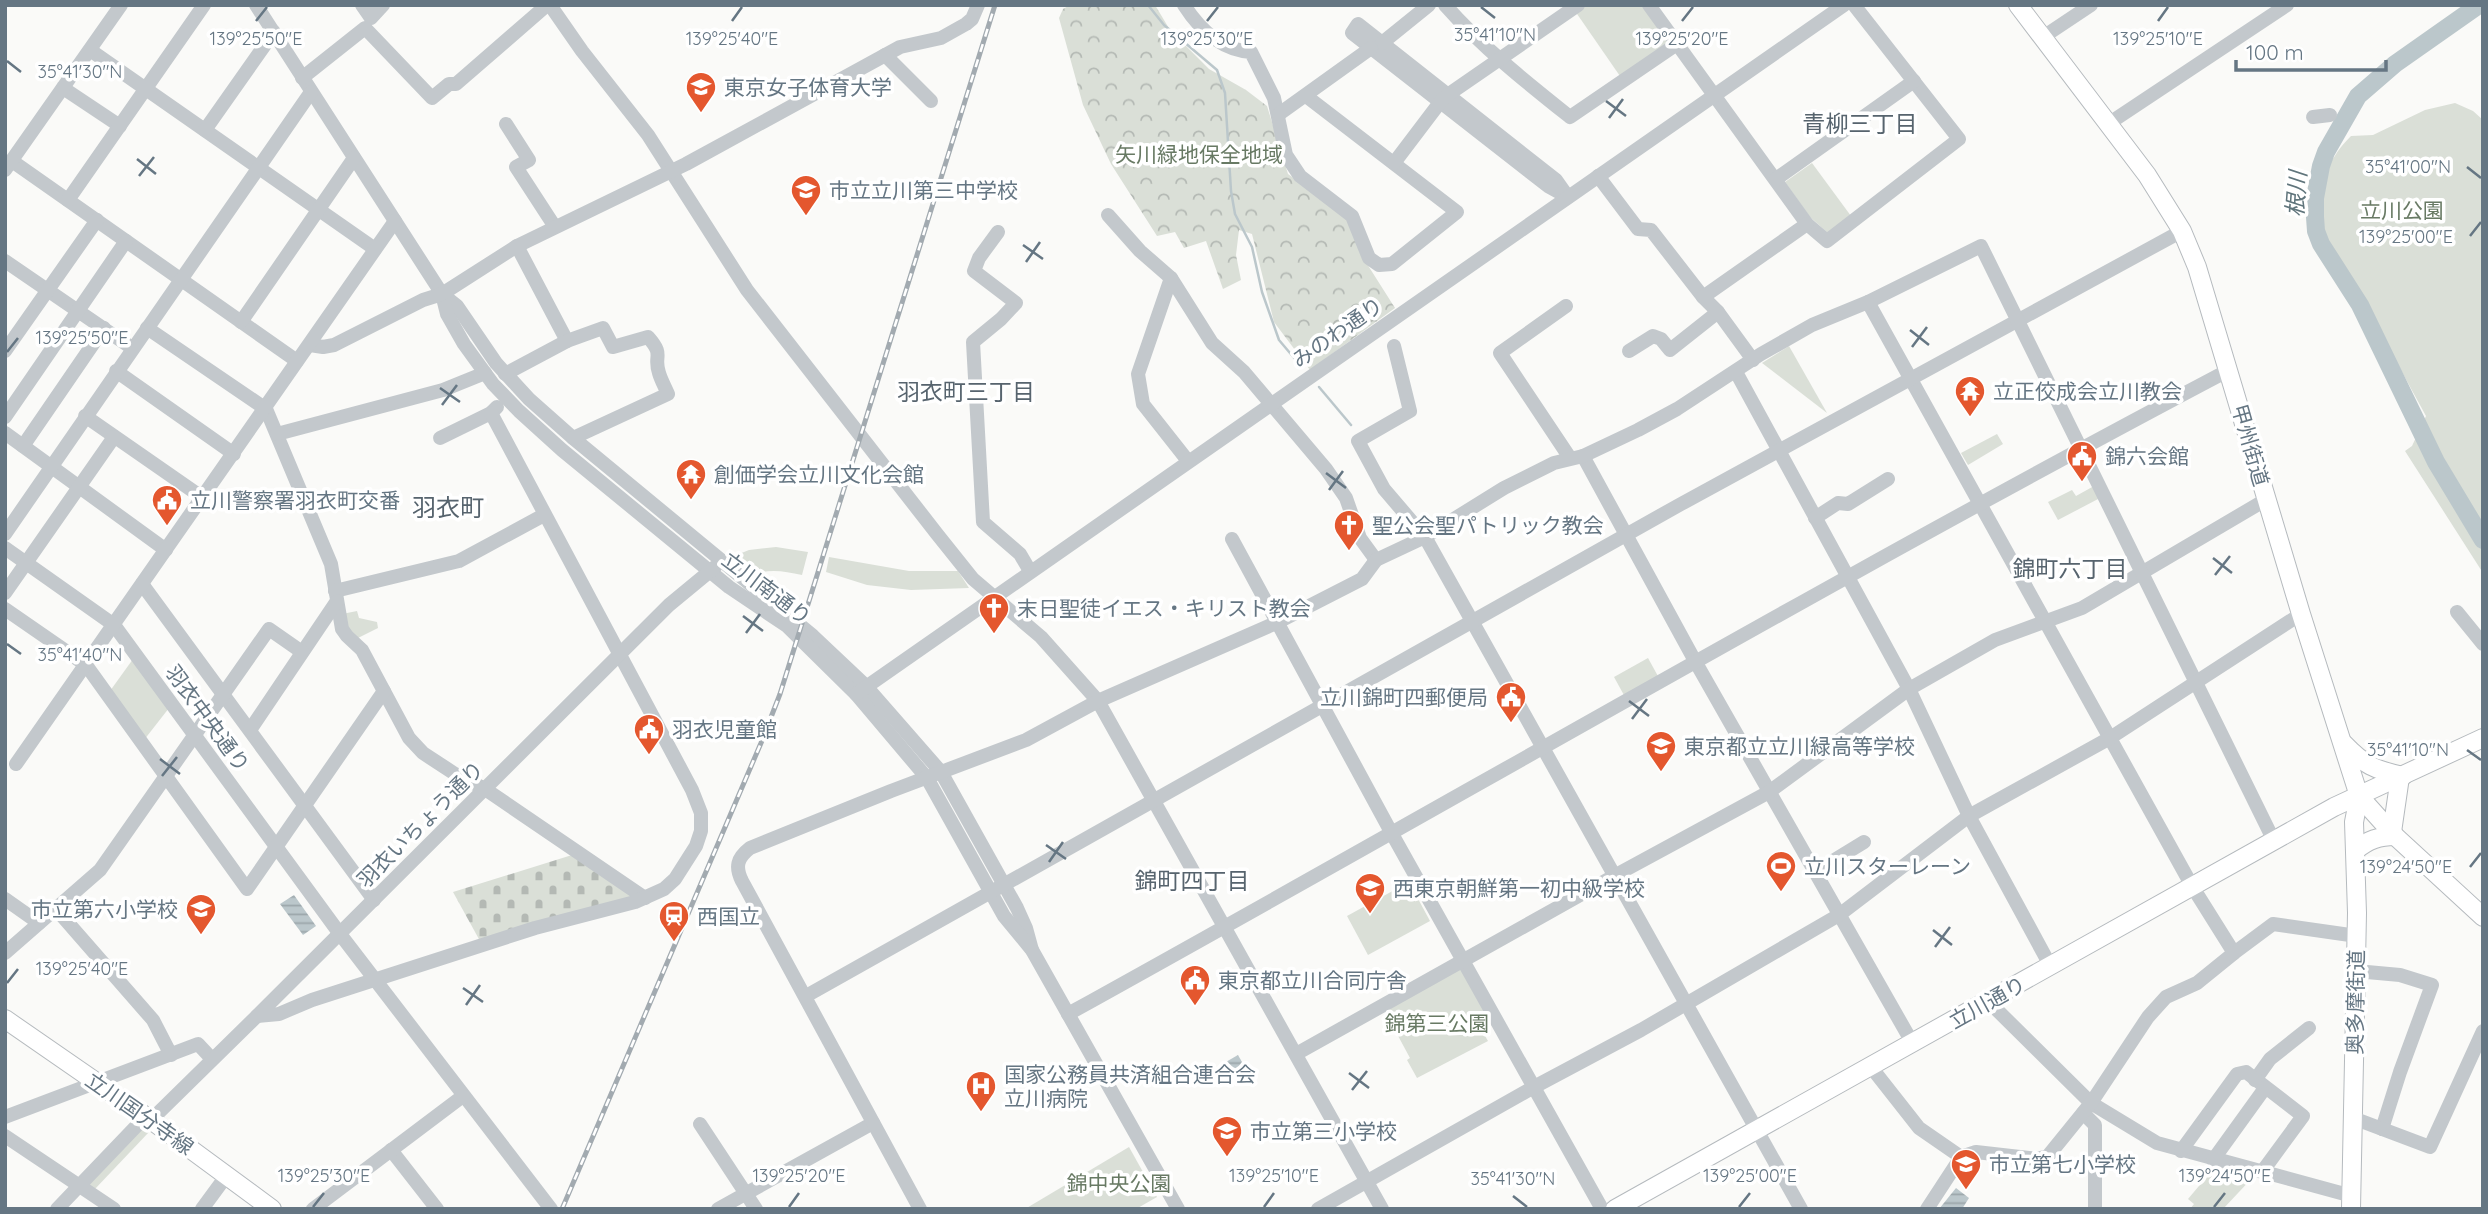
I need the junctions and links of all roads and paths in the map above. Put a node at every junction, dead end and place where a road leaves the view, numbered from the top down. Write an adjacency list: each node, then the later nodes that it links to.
1 (121, 5): 22 (street)
2 (204, 5): 28 (street)
3 (256, 5): 18 (street, 立川南通り)
4 (362, 5): 5 (street)
5 (383, 5)
6 (549, 5): 25 (street); 45 (street)
7 (1184, 5): 34 (street)
8 (1429, 5): 21 (street)
9 (1445, 5): 24 (street)
10 (1578, 5): 24 (street)
11 (1844, 5): 30 (street, みのわ通り)
12 (1854, 5): 26 (street)
13 (2018, 5): 19 (main road, 甲州街道)
14 (2091, 5): 19 (street)
15 (2287, 5): 38 (street)
16 (974, 7): 23 (street)
17 (1653, 7): 20 (street)
18 (274, 32): 25 (street, 立川南通り); 40 (street)
19 (2043, 37): 38 (main road, 甲州街道)
20 (1677, 44): 24 (street); 30 (street)
21 (1377, 45): 31 (street); 32 (street)
22 (90, 50): 27 (street); 28 (street)
23 (885, 55): 33 (street); 45 (street)
24 (1499, 60): 32 (street)
25 (302, 78): 29 (street, 立川南通り)
26 (1914, 81): 47 (street); 54 (street)
27 (63, 88): 39 (street); 43 (street)
28 (146, 89): 39 (street); 40 (street)
29 (311, 92): 41 (street, 立川南通り); 44 (street)
30 (1713, 95): 46 (street, みのわ通り); 47 (street)
31 (1307, 96): 34 (street); 42 (street)
32 (1445, 98): 42 (street); 48 (street)
33 (932, 101)
34 (1279, 114): 42 (street)
35 (2330, 115): 36 (street)
36 (2313, 117)
37 (506, 124): 55 (street)
38 (2108, 124): 56 (main road, 甲州街道)
39 (120, 126): 49 (street)
40 (205, 130): 44 (street)
41 (354, 158): 50 (street); 53 (street, 立川南通り)
42 (1394, 163)
43 (8, 165): 49 (street)
44 (260, 168): 50 (street); 63 (street)
45 (671, 171): 55 (street); 131 (street)
46 (1598, 176): 48 (street, みのわ通り); 66 (street)
47 (1776, 179): 54 (street)
48 (1568, 197): 91 (street, みのわ通り)
49 (68, 200): 52 (street)
50 (319, 210): 60 (street); 72 (street)
51 (1108, 215): 62 (street)
52 (97, 220): 58 (street); 64 (street)
53 (395, 221): 60 (street); 65 (street, 立川南通り)
54 (1807, 224): 66 (street)
55 (555, 227): 59 (street)
56 (2182, 231): 71 (street); 83 (main road, 甲州街道)
57 (998, 232): 124 (street)
58 (126, 241): 63 (street); 69 (street)
59 (517, 246): 65 (street); 75 (street)
60 (375, 249): 76 (street)
61 (5, 261): 64 (street)
62 (1171, 278): 91 (street); 106 (street)
63 (181, 280): 72 (street); 74 (street)
64 (48, 290): 69 (street); 79 (street)
65 (442, 293): 76 (street); 86 (street, 立川南通り); 87 (street, 立川南通り)
66 (1703, 297): 70 (street)
67 (1868, 302): 71 (street); 81 (street); 88 (street)
68 (1566, 306): 105 (street)
69 (78, 311): 73 (street); 95 (street)
70 (1718, 312): 80 (street); 81 (street)
71 (2017, 320): 88 (street); 102 (street)
72 (241, 322): 82 (street)
73 (104, 328): 78 (street); 101 (street)
74 (147, 328): 78 (street); 92 (street)
75 (567, 341): 87 (street); 99 (street)
76 (310, 345): 82 (street)
77 (1394, 346): 117 (street)
78 (132, 348): 84 (street)
79 (5, 351)
80 (1629, 351)
81 (1753, 360): 85 (street)
82 (297, 361): 92 (street)
83 (2229, 370): 102 (street); 111 (main road, 甲州街道)
84 (116, 371): 94 (street); 104 (street)
85 (1736, 372): 103 (street); 105 (street)
86 (485, 373): 90 (street, 立川南通り); 97 (street)
87 (505, 374): 89 (street, 立川南通り)
88 (1911, 379): 103 (street); 112 (street)
89 (518, 388): 90 (street); 99 (street, 立川南通り)
90 (507, 398): 93 (street); 125 (street, 立川南通り)
91 (1271, 404): 106 (street, みのわ通り); 121 (street)
92 (265, 409): 97 (street); 104 (street)
93 (491, 413): 100 (street); 113 (street)
94 (85, 416): 98 (street); 107 (street)
95 (5, 417)
96 (5, 433): 101 (street)
97 (278, 434): 130 (street)
98 (114, 437): 109 (street); 110 (street)
99 (573, 438): 122 (street, 立川南通り)
100 (440, 439)
101 (23, 446): 107 (street)
102 (2082, 448): 112 (street); 126 (street)
103 (1779, 452): 114 (street); 116 (street)
104 (234, 454): 110 (street)
105 (1577, 457): 116 (street); 117 (street)
106 (1188, 461): 124 (street, みのわ通り)
107 (52, 466): 109 (street); 115 (street)
108 (1888, 480): 114 (street)
109 (79, 487): 120 (street); 123 (street)
110 (203, 498): 120 (street)
111 (2267, 499): 126 (street); 134 (main road, 甲州街道)
112 (1980, 505): 127 (street); 136 (street)
113 (544, 515): 130 (street); 141 (street)
114 (1815, 519): 127 (street)
115 (5, 534)
116 (1625, 536): 135 (street); 142 (street)
117 (1425, 537): 121 (street); 135 (street)
118 (1232, 538): 137 (street)
119 (5, 548): 123 (street, 羽衣中央通り)
120 (166, 550): 128 (street)
121 (1376, 560): 137 (street)
122 (721, 561): 125 (street, 羽衣いちょう通り); 146 (street, 立川南通り)
123 (26, 563): 129 (street); 138 (street, 羽衣中央通り)
124 (1030, 571): 131 (street, みのわ通り)
125 (710, 572): 141 (street, 羽衣いちょう通り); 146 (street, 立川南通り)
126 (2142, 574): 136 (street); 144 (street)
127 (1847, 579): 142 (street); 145 (street)
128 (142, 584): 138 (street); 148 (street)
129 (5, 593)
130 (336, 596): 140 (street); 147 (street)
131 (994, 596): 146 (street, みのわ通り); 149 (street)
132 (5, 609): 143 (street)
133 (2457, 612): 139 (street)
134 (2301, 614): 144 (street); 155 (main road, 甲州街道)
135 (1473, 622): 150 (street); 156 (street)
136 (2045, 622): 145 (street); 153 (street)
137 (1276, 623): 149 (street); 150 (street)
138 (114, 625): 143 (street); 152 (street, 羽衣中央通り)
139 (2483, 644)
140 (302, 652): 148 (street); 151 (street)
141 (620, 654): 162 (street, 羽衣いちょう通り); 178 (street)
142 (1695, 661): 156 (street); 163 (street)
143 (86, 665): 157 (street); 159 (street)
144 (2195, 681): 153 (street); 170 (street)
145 (1909, 689): 163 (street); 167 (street)
146 (860, 690): 158 (street, 立川南通り); 161 (street, 立川南通り)
147 (384, 691): 162 (street); 166 (street)
148 (223, 695): 151 (street); 152 (street)
149 (1098, 701): 158 (street); 165 (street)
150 (1323, 707): 165 (street); 168 (street)
151 (250, 730): 166 (street)
152 (195, 735): 159 (street); 172 (street, 羽衣中央通り)
153 (2110, 738): 167 (street); 176 (street)
154 (2483, 738): 160 (main road)
155 (2341, 741): 160 (main road); 164 (main road, 甲州街道)
156 (1542, 748): 168 (street); 175 (street)
157 (16, 764)
158 (941, 772): 161 (street); 177 (street, 立川南通り)
159 (166, 777): 172 (street); 181 (street)
160 (2402, 777): 164 (main road); 169 (main road)
161 (927, 778): 177 (street, 立川南通り); 194 (street)
162 (485, 789): 178 (street); 180 (street, 羽衣いちょう通り)
163 (1769, 792): 174 (street); 175 (street)
164 (2359, 796): 169 (main road); 170 (main road, 立川通り); 173 (main road, 奥多摩街道)
165 (1154, 802): 177 (street); 185 (street)
166 (304, 805): 172 (street); 180 (street)
167 (1969, 816): 182 (street); 191 (street)
168 (1391, 832): 185 (street); 190 (street)
169 (2394, 834): 173 (main road); 183 (main road)
170 (2274, 841): 176 (main road, 立川通り)
171 (1864, 842): 174 (street)
172 (276, 847): 186 (street, 羽衣中央通り)
173 (2356, 850): 187 (main road, 奥多摩街道)
174 (1815, 872): 182 (street)
175 (1614, 876): 190 (street); 196 (street)
176 (2192, 886): 189 (street); 191 (main road, 立川通り)
177 (998, 889): 194 (street); 197 (street, 立川南通り)
178 (645, 898): 193 (street)
179 (5, 899): 184 (street)
180 (374, 900): 186 (street, 羽衣いちょう通り)
181 (56, 909): 184 (street); 204 (street)
182 (1839, 915): 196 (street); 202 (street)
183 (2483, 917)
184 (39, 923): 188 (street)
185 (1224, 926): 197 (street); 203 (street)
186 (340, 934): 193 (street, 羽衣中央通り); 198 (street, 羽衣いちょう通り)
187 (2357, 936): 189 (street); 192 (main road, 奥多摩街道)
188 (5, 953)
189 (2234, 953): 211 (street)
190 (1463, 960): 203 (street); 209 (street)
191 (2050, 967): 195 (main road, 立川通り)
192 (2356, 971): 214 (main road, 奥多摩街道); 217 (street)
193 (375, 979): 198 (street); 210 (street, 羽衣中央通り)
194 (806, 996): 215 (street)
195 (1991, 999): 202 (main road, 立川通り); 211 (street)
196 (1685, 1003): 209 (street); 218 (street)
197 (1068, 1014): 240 (street, 立川南通り)
198 (257, 1016): 205 (street, 羽衣いちょう通り)
199 (5, 1019): 207 (main road, 立川国分寺線)
200 (2309, 1028): 208 (street)
201 (2483, 1031): 217 (street)
202 (1913, 1044): 206 (main road, 立川通り)
203 (1296, 1054): 226 (street)
204 (171, 1055): 205 (street); 207 (street)
205 (212, 1059): 213 (street, 羽衣いちょう通り)
206 (1871, 1067): 218 (main road, 立川通り); 222 (street)
207 (97, 1082): 212 (street); 213 (main road, 立川国分寺線)
208 (2260, 1084): 221 (street); 223 (street); 224 (street)
209 (1534, 1087): 226 (street); 243 (street)
210 (463, 1096): 220 (street); 230 (street, 羽衣中央通り)
211 (2087, 1108): 221 (street); 222 (street); 247 (street)
212 (5, 1117)
213 (148, 1118): 225 (main road, 立川国分寺線); 227 (street, 羽衣いちょう通り)
214 (2353, 1118): 217 (street); 229 (main road, 奥多摩街道)
215 (873, 1123): 228 (street); 239 (street)
216 (700, 1124): 228 (street)
217 (2382, 1129)
218 (1757, 1130): 244 (main road, 立川通り); 245 (street)
219 (5, 1136): 227 (street)
220 (391, 1150): 235 (street); 236 (street)
221 (2181, 1151): 223 (street)
222 (1961, 1157): 246 (street)
223 (2213, 1160): 224 (street)
224 (2262, 1172): 229 (street)
225 (227, 1175): 233 (street); 234 (main road, 立川国分寺線)
226 (1367, 1181): 241 (street); 242 (street)
227 (79, 1186): 231 (street, 羽衣いちょう通り); 232 (street)
228 (746, 1194): 237 (street); 238 (street)
229 (2351, 1203)
230 (545, 1206)
231 (57, 1209)
232 (114, 1209)
233 (202, 1209)
234 (272, 1209)
235 (313, 1209)
236 (436, 1209)
237 (718, 1209)
238 (756, 1209)
239 (920, 1209)
240 (1178, 1209)
241 (1318, 1209)
242 (1382, 1209)
243 (1602, 1209)
244 (1615, 1209)
245 (1801, 1209)
246 (1927, 1209)
247 (2095, 1209)

